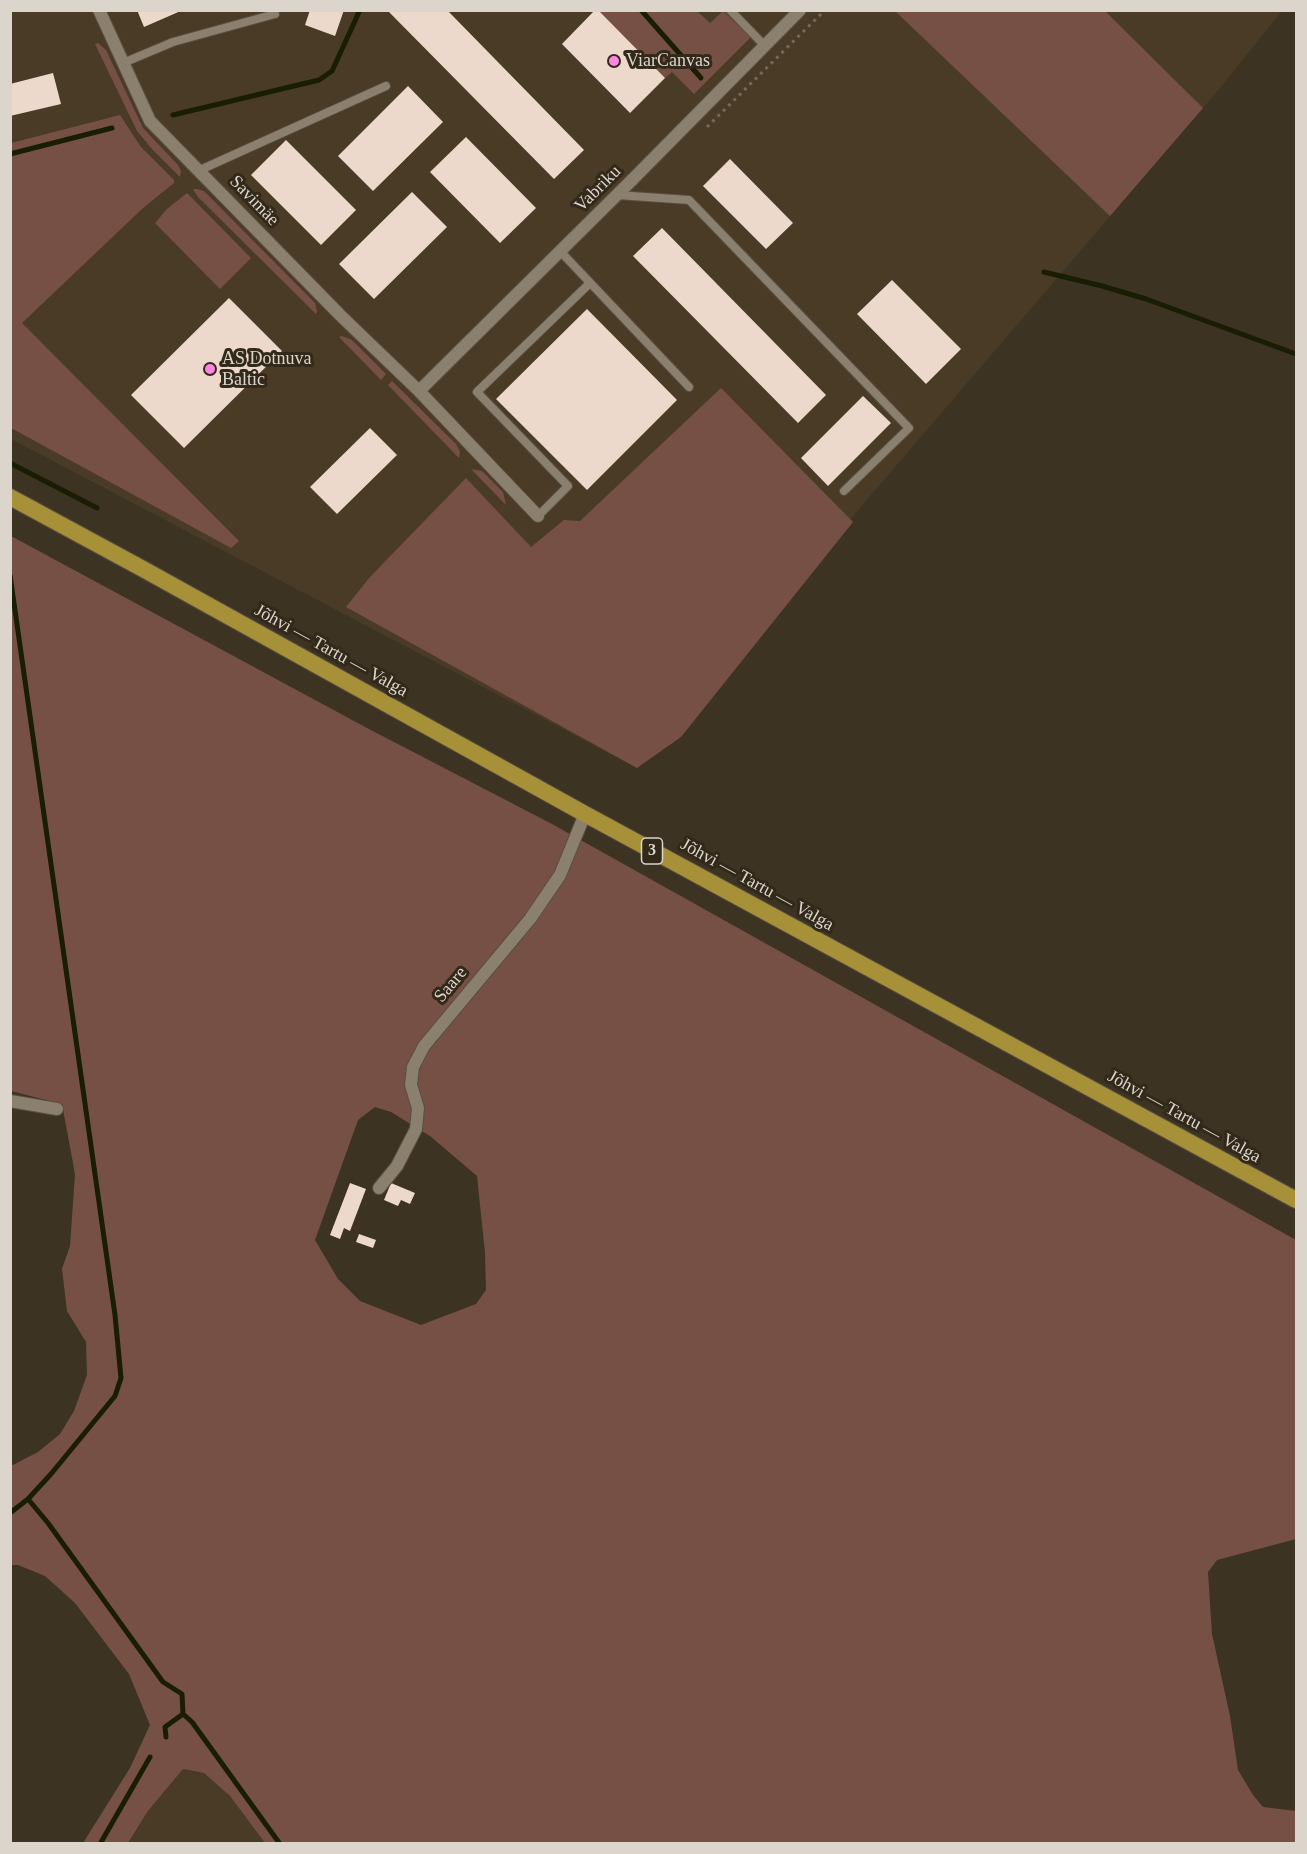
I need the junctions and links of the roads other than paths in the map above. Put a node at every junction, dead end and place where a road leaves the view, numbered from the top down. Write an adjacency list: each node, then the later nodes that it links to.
1 (99, 10): 6 (street, Savimäe)
2 (730, 10): 5 (lane)
3 (800, 10): 5 (street, Vabriku)
4 (274, 14): 6 (lane)
5 (765, 46): 9 (street, Vabriku)
6 (123, 63): 8 (street, Savimäe)
7 (386, 86): 8 (lane)
8 (200, 170): 13 (street, Savimäe)
9 (617, 195): 10 (street, Vabriku); 14 (lane)
10 (560, 251): 11 (lane); 13 (street, Vabriku)
11 (590, 283): 12 (lane); 16 (lane)
12 (689, 387)
13 (419, 391): 16 (street, Savimäe)
14 (844, 491)
15 (10, 497): 17 (highway, Jõhvi — Tartu — Valga / 3)
16 (538, 516)
17 (585, 814): 20 (street, Saare); 21 (highway, Jõhvi — Tartu — Valga / 3)
18 (10, 1101): 19 (street)
19 (57, 1109)
20 (379, 1188)
21 (1296, 1200)

